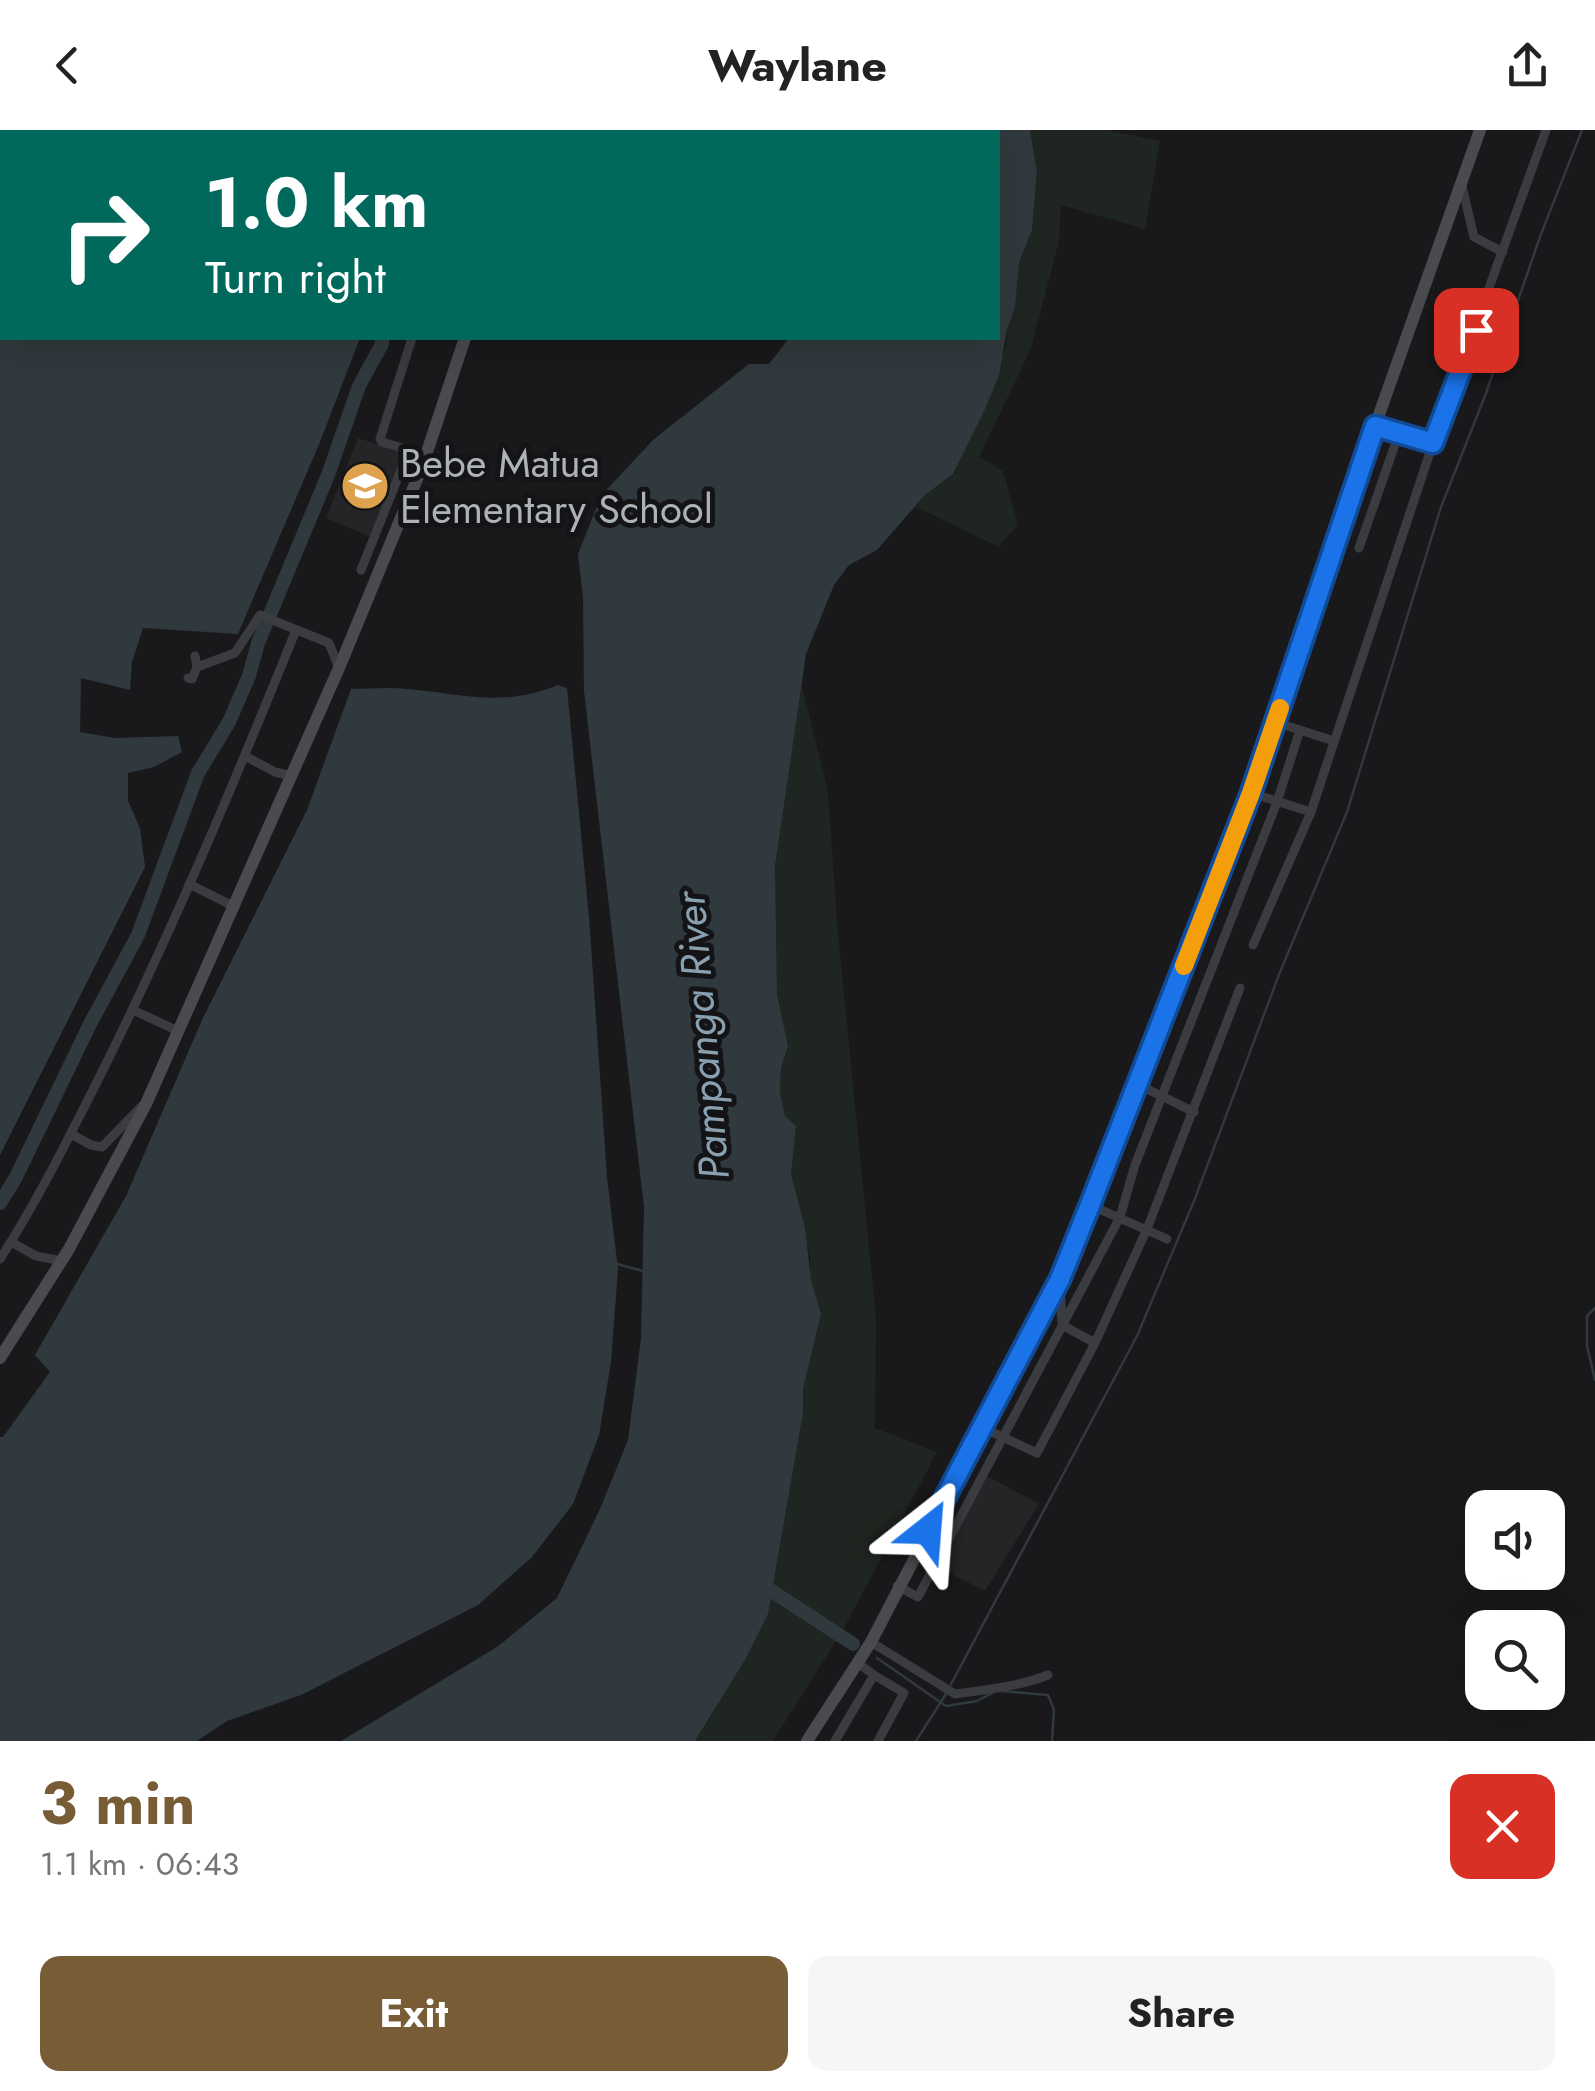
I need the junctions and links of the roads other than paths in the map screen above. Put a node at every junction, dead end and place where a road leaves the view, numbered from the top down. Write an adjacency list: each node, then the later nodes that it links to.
1 (1480, 130): 3 (street)
2 (1546, 130): 4 (street)
3 (1460, 180): 4 (street); 7 (street)
4 (1503, 252): 9 (street)
5 (411, 340): 10 (street)
6 (464, 340): 11 (street)
7 (1375, 426): 8 (street); 17 (street)
8 (1399, 433): 9 (street); 12 (street)
9 (1433, 443): 19 (street)
10 (409, 450): 11 (street); 13 (street)
11 (422, 467): 15 (street)
12 (1359, 548)
13 (361, 570)
14 (296, 630): 15 (street); 16 (street); 20 (street)
15 (339, 668): 21 (street)
16 (188, 678)
17 (1275, 722): 18 (street); 22 (street)
18 (1300, 730): 19 (street); 23 (street)
19 (1334, 741): 24 (street)
20 (245, 756): 21 (street); 25 (street)
21 (292, 776): 26 (street)
22 (1251, 793): 23 (street); 31 (street)
23 (1277, 802): 24 (street); 32 (street)
24 (1311, 812): 27 (street)
25 (189, 884): 26 (street); 29 (street)
26 (233, 906): 30 (street)
27 (1253, 945)
28 (1240, 988): 34 (street)
29 (133, 1010): 30 (street); 35 (street)
30 (178, 1031): 33 (street)
31 (1138, 1084): 32 (street); 36 (street)
32 (1162, 1096): 34 (street); 37 (street)
33 (146, 1104): 35 (street); 42 (street)
34 (1194, 1112): 38 (street)
35 (71, 1134): 40 (street)
36 (1090, 1205): 37 (street); 43 (street)
37 (1120, 1217): 38 (street); 44 (street)
38 (1147, 1229): 39 (street); 45 (street)
39 (1166, 1238)
40 (11, 1242): 41 (street); 42 (street)
41 (0, 1259)
42 (62, 1261): 46 (street)
43 (1060, 1279): 44 (street); 47 (street)
44 (1062, 1325): 45 (street); 48 (street)
45 (1094, 1343): 48 (street)
46 (0, 1358)
47 (981, 1427): 48 (street); 49 (street)
48 (1003, 1436): 49 (street)
49 (897, 1586): 50 (street)
50 (870, 1642): 51 (street); 53 (street)
51 (858, 1663): 52 (street); 54 (street)
52 (874, 1675): 55 (street); 56 (street)
53 (1048, 1675)
54 (807, 1741)
55 (834, 1741)
56 (878, 1741)

